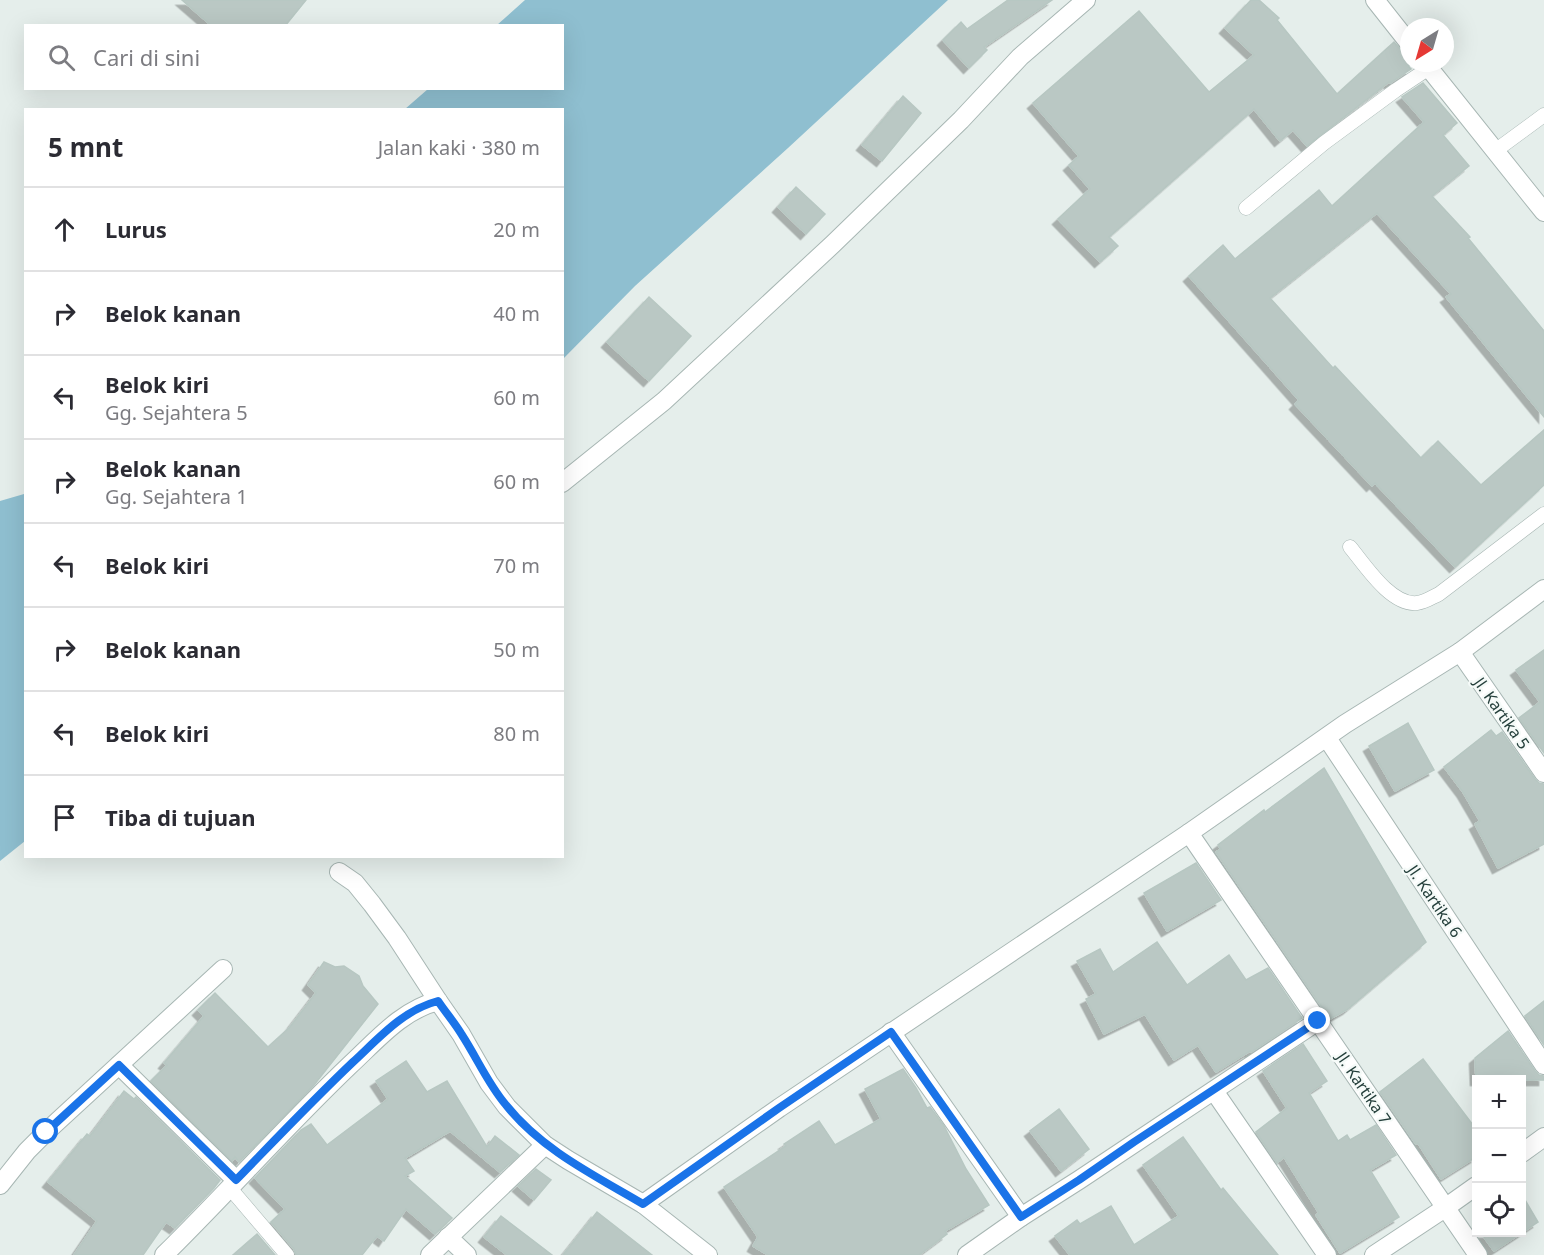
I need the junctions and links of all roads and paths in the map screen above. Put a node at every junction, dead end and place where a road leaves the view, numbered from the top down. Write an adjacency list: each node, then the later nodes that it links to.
1 (1086, 0): 10 (street)
2 (1375, 0): 3 (street)
3 (1400, 32)
4 (1419, 72): 8 (lane)
5 (1432, 72): 7 (street)
6 (1544, 115): 7 (lane)
7 (1496, 151): 9 (street)
8 (1246, 208)
9 (1544, 212)
10 (564, 481)
11 (1544, 514): 12 (lane)
12 (1350, 547)
13 (1544, 589): 14 (street)
14 (1460, 652): 15 (street); 16 (street, Jl. Kartika 5)
15 (1327, 738): 17 (street); 24 (street, Jl. Kartika 6)
16 (1544, 773)
17 (1189, 833): 21 (street, Jl. Kartika 7); 22 (street)
18 (339, 872): 20 (street)
19 (223, 969): 23 (street)
20 (438, 1001): 27 (street); 30 (street)
21 (1318, 1021): 25 (street); 33 (street, Jl. Kartika 7)
22 (891, 1032): 32 (street); 34 (street)
23 (119, 1065): 29 (street); 30 (street)
24 (1544, 1065)
25 (1214, 1091): 34 (street); 42 (street)
26 (1544, 1137): 28 (street)
27 (545, 1145): 32 (street); 35 (street)
28 (1526, 1150)
29 (3, 1174)
30 (232, 1184): 36 (street); 37 (lane)
31 (1472, 1189): 33 (street)
32 (643, 1204): 40 (street)
33 (1445, 1208): 43 (street); 44 (street, Jl. Kartika 7)
34 (1021, 1217): 41 (street)
35 (448, 1237): 38 (street); 39 (street)
36 (172, 1252)
37 (287, 1255)
38 (430, 1255)
39 (467, 1255)
40 (708, 1255)
41 (967, 1255)
42 (1327, 1255)
43 (1374, 1255)
44 (1478, 1255)

